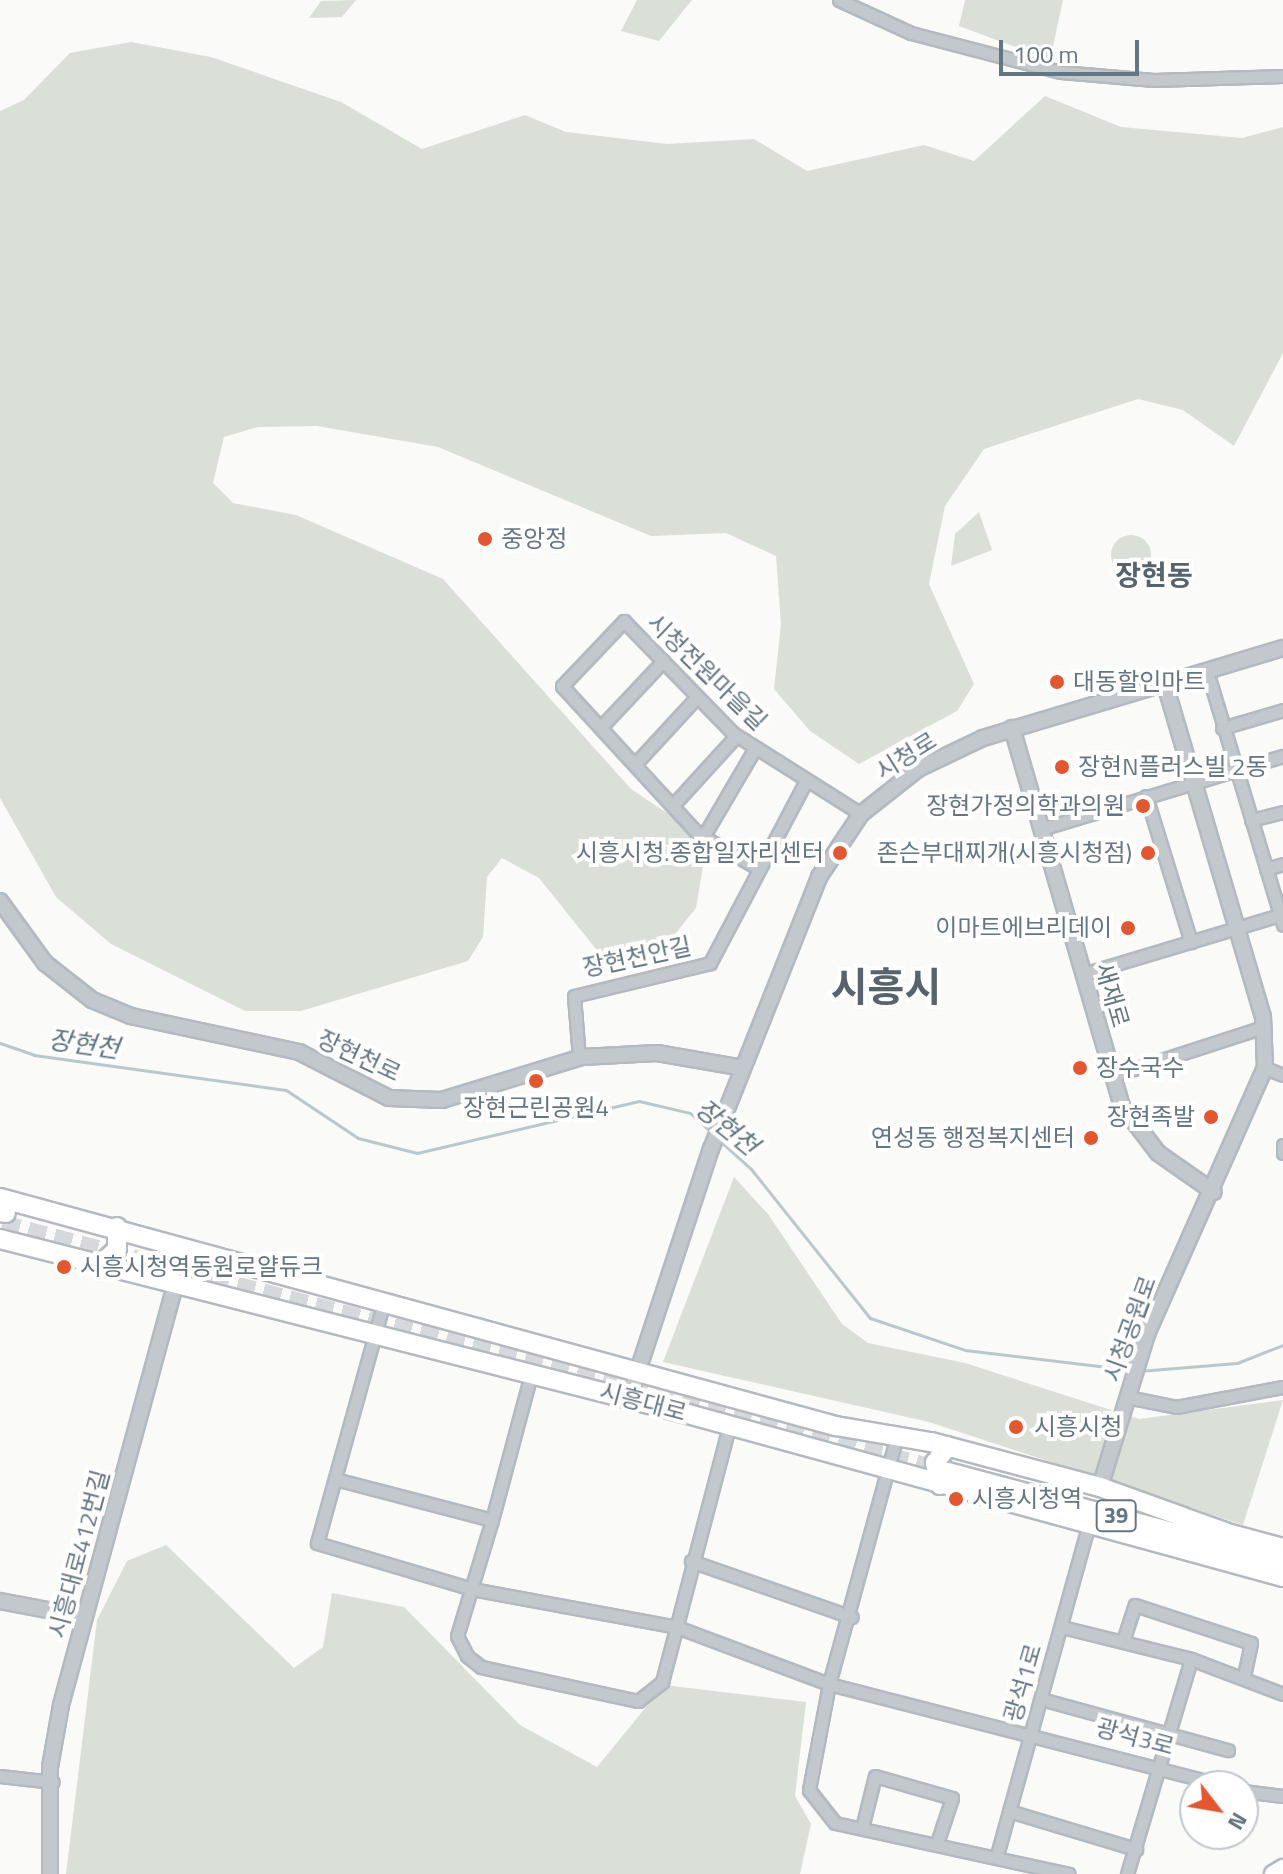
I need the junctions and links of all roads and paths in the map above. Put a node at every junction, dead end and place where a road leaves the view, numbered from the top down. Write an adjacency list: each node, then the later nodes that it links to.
1 (839, 0): 2 (street)
2 (1283, 76)
3 (1283, 648): 5 (street, 시청로)
4 (663, 661): 7 (street, 시청전원마을길); 9 (street); 9 (street, 시청전원마을길)
5 (1207, 671): 6 (street, 시청로); 11 (street)
6 (1165, 683): 10 (street, 시청로); 18 (street)
7 (697, 697): 12 (street, 시청전원마을길); 15 (street)
8 (1283, 710): 11 (street)
9 (601, 727): 15 (street, 시청전원마을길)
10 (1012, 728): 22 (street, 시청로); 24 (street, 새재로)
11 (1222, 728): 16 (street)
12 (736, 736): 13 (street, 시청전원마을길); 20 (street)
13 (754, 750): 17 (street, 시청전원마을길); 25 (street)
14 (1283, 756): 16 (street)
15 (636, 763): 20 (street, 시청전원마을길)
16 (1235, 770): 18 (street); 23 (street)
17 (806, 781): 22 (street, 시청전원마을길); 27 (street, 장현천안길)
18 (1194, 782): 19 (street); 31 (street)
19 (1146, 796): 24 (street); 32 (street)
20 (674, 804): 25 (street, 시청전원마을길)
21 (1283, 812): 23 (street)
22 (861, 814): 36 (street, 시청로)
23 (1251, 820): 28 (street)
24 (1041, 829): 33 (street, 새재로)
25 (703, 837): 27 (street, 시청전원마을길)
26 (1283, 864): 28 (street)
27 (756, 867): 35 (street, 장현천안길)
28 (1266, 869): 30 (street)
29 (0, 901): 35 (street, 장현천로)
30 (1282, 918): 31 (street)
31 (1237, 928): 32 (street); 34 (street)
32 (1191, 942): 33 (street)
33 (1083, 974): 39 (street, 새재로)
34 (1264, 1027): 37 (street); 39 (street)
35 (579, 1058): 36 (street, 장현천로)
36 (743, 1068): 48 (street, 시청로)
37 (1265, 1068): 38 (street); 40 (street, 시청공원로)
38 (1283, 1075)
39 (1112, 1076): 40 (street, 새재로)
40 (1214, 1192): 51 (street, 시청공원로)
41 (1, 1218): 42 (main road, 시흥대로); 44 (main road, 시흥대로)
42 (117, 1227): 43 (main road, 시흥대로); 44 (main road)
43 (185, 1250): 45 (street, 시흥대로412번길); 46 (main road, 시흥대로)
44 (101, 1264): 45 (main road, 시흥대로)
45 (178, 1282): 47 (main road, 시흥대로); 70 (street, 시흥대로412번길)
46 (383, 1305): 47 (street); 48 (main road, 시흥대로)
47 (374, 1332): 49 (main road, 시흥대로); 59 (street)
48 (637, 1370): 52 (street, 시청로); 54 (main road, 시흥대로)
49 (531, 1374): 52 (main road, 시흥대로); 61 (street)
50 (1283, 1387): 51 (street)
51 (1129, 1392): 60 (street, 시청공원로)
52 (629, 1398): 53 (main road, 시흥대로)
53 (729, 1426): 56 (main road, 시흥대로); 65 (street)
54 (836, 1426): 55 (main road, 시흥대로); 56 (main road)
55 (896, 1439): 57 (main road, 시흥대로); 58 (street)
56 (827, 1453): 58 (main road, 시흥대로)
57 (946, 1466): 58 (main road, 시흥대로); 60 (main road, 시흥대로); 62 (main road, 시흥대로); 63 (main road, 시흥대로 / 39); 66 (main road, 시흥대로 / 39)
58 (888, 1471): 71 (street)
59 (335, 1479): 61 (street); 68 (street, 광석3로)
60 (1100, 1487): 63 (main road, 시흥대로)
61 (492, 1520): 68 (street)
62 (1089, 1523): 67 (main road, 시흥대로); 73 (street, 광석1로)
63 (1225, 1532): 64 (main road, 시흥대로 / 39)
64 (1283, 1548)
65 (691, 1561): 71 (street); 72 (street)
66 (1283, 1562)
67 (1283, 1577)
68 (472, 1589): 72 (street, 광석3로); 72 (street)
69 (0, 1601): 70 (street)
70 (85, 1617): 86 (street, 시흥대로412번길)
71 (852, 1617): 77 (street)
72 (677, 1627): 77 (street, 광석3로)
73 (1062, 1627): 74 (street); 79 (street, 광석1로)
74 (1123, 1641): 75 (street); 76 (street)
75 (1191, 1659): 76 (street); 81 (street)
76 (1244, 1677): 78 (street)
77 (829, 1684): 80 (street, 광석3로); 90 (street)
78 (1283, 1694)
79 (1041, 1699): 80 (street, 광석1로); 81 (street)
80 (1031, 1731): 83 (street, 광석3로); 89 (street, 광석1로)
81 (1167, 1734): 82 (street); 83 (street)
82 (1228, 1750)
83 (1155, 1765): 84 (street, 광석3로); 92 (street)
84 (1179, 1772)
85 (0, 1776): 86 (street)
86 (53, 1782): 95 (street, 시흥대로412번길)
87 (1259, 1793): 88 (street)
88 (1283, 1796)
89 (1009, 1811): 92 (street); 93 (street, 광석1로)
90 (863, 1824): 91 (street); 91 (street)
91 (938, 1840): 93 (street)
92 (1136, 1849): 97 (street)
93 (997, 1855): 96 (street)
94 (1283, 1868): 98 (main road)
95 (50, 1874)
96 (1069, 1874)
97 (1127, 1874)
98 (1273, 1874)

